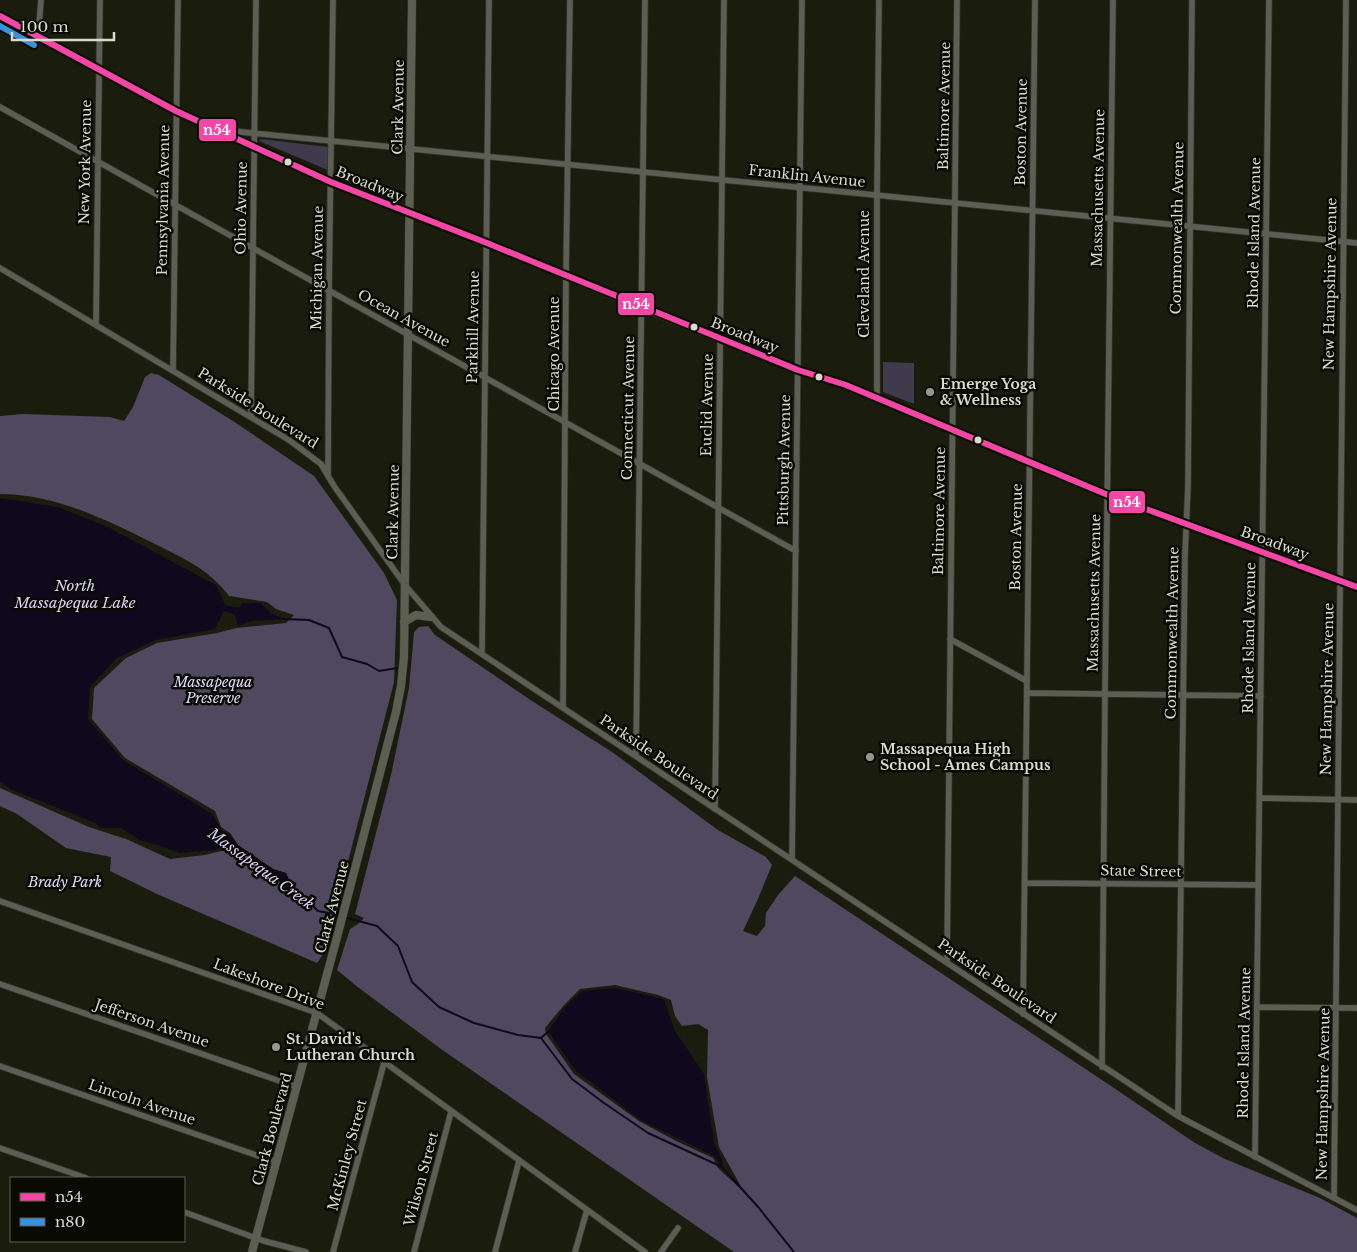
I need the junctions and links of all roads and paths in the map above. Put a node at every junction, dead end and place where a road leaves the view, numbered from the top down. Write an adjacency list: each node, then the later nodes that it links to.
1 (41, 0): 20 (street)
2 (100, 0): 21 (street, New York Avenue)
3 (178, 0): 23 (street, Pennsylvania Avenue)
4 (256, 0): 25 (street, Ohio Avenue)
5 (333, 0): 26 (street, Michigan Avenue)
6 (412, 0): 28 (main road, Clark Avenue)
7 (490, 0): 29 (street, Parkhill Avenue)
8 (570, 0): 31 (street, Chicago Avenue)
9 (645, 0): 32 (street, Connecticut Avenue)
10 (724, 0): 33 (street, Euclid Avenue)
11 (802, 0): 35 (street, Pittsburgh Avenue)
12 (879, 0): 36 (street, Cleveland Avenue)
13 (957, 0): 37 (street, Baltimore Avenue)
14 (1035, 0): 39 (street, Boston Avenue)
15 (1113, 0): 41 (street, Massachusetts Avenue)
16 (1192, 0): 42 (street, Commonwealth Avenue)
17 (1269, 0): 43 (street, Rhode Island Avenue)
18 (1346, 0): 44 (street, New Hampshire Avenue)
19 (0, 16): 20 (main road, Broadway)
20 (38, 37): 21 (main road, Broadway)
21 (99, 70): 23 (main road, Broadway); 30 (street, New York Avenue)
22 (0, 106): 30 (street, Ocean Avenue)
23 (176, 111): 24 (main road, Broadway); 38 (street, Pennsylvania Avenue)
24 (217, 130): 25 (street, Franklin Avenue); 27 (main road, Broadway)
25 (254, 134): 26 (street, Franklin Avenue); 27 (street, Ohio Avenue)
26 (332, 142): 28 (street, Franklin Avenue); 34 (street, Michigan Avenue)
27 (254, 147): 34 (main road, Broadway); 47 (street, Ohio Avenue)
28 (410, 149): 29 (street, Franklin Avenue); 40 (main road, Clark Avenue)
29 (488, 157): 31 (street, Franklin Avenue); 45 (street, Parkhill Avenue)
30 (97, 161): 38 (street, Ocean Avenue); 52 (street, New York Avenue)
31 (568, 165): 32 (street, Franklin Avenue); 49 (street, Chicago Avenue)
32 (643, 173): 33 (street, Franklin Avenue); 51 (street, Connecticut Avenue)
33 (722, 180): 35 (street, Franklin Avenue); 54 (street, Euclid Avenue)
34 (331, 182): 40 (main road, Broadway); 50 (street, Michigan Avenue)
35 (800, 188): 36 (street, Franklin Avenue); 55 (street, Pittsburgh Avenue)
36 (877, 196): 37 (street, Franklin Avenue); 58 (street, Cleveland Avenue)
37 (955, 203): 39 (street, Franklin Avenue); 61 (street, Baltimore Avenue)
38 (174, 204): 47 (street, Ocean Avenue); 56 (street, Pennsylvania Avenue)
39 (1033, 211): 41 (street, Franklin Avenue); 62 (street, Boston Avenue)
40 (409, 213): 45 (main road, Broadway); 53 (main road, Clark Avenue)
41 (1110, 218): 42 (street, Franklin Avenue); 65 (street, Massachusetts Avenue)
42 (1189, 226): 43 (street, Franklin Avenue); 67 (street, Commonwealth Avenue)
43 (1266, 234): 44 (street, Franklin Avenue); 69 (street, Rhode Island Avenue)
44 (1343, 242): 46 (street, Franklin Avenue); 70 (street, New Hampshire Avenue)
45 (487, 243): 49 (main road, Broadway); 57 (street, Parkhill Avenue)
46 (1357, 243)
47 (253, 247): 50 (street, Ocean Avenue); 59 (street, Ohio Avenue)
48 (0, 268): 52 (street, Parkside Boulevard)
49 (566, 275): 51 (main road, Broadway); 60 (street, Chicago Avenue)
50 (329, 290): 53 (street, Ocean Avenue); 64 (street, Michigan Avenue)
51 (641, 307): 54 (main road, Broadway); 63 (street, Connecticut Avenue)
52 (96, 325): 56 (street, Parkside Boulevard)
53 (407, 334): 57 (street, Ocean Avenue); 71 (main road, Clark Avenue)
54 (720, 338): 55 (main road, Broadway); 66 (street, Euclid Avenue)
55 (798, 370): 58 (main road, Broadway); 68 (street, Pittsburgh Avenue)
56 (173, 371): 59 (street, Parkside Boulevard)
57 (485, 377): 60 (street, Ocean Avenue); 76 (street, Parkhill Avenue)
58 (877, 398): 61 (main road, Broadway)
59 (251, 417): 64 (street, Parkside Boulevard)
60 (566, 421): 63 (street, Ocean Avenue); 82 (street, Chicago Avenue)
61 (952, 430): 62 (main road, Broadway); 75 (street, Baltimore Avenue)
62 (1029, 463): 65 (main road, Broadway); 77 (street, Boston Avenue)
63 (640, 464): 66 (street, Ocean Avenue); 83 (street, Connecticut Avenue)
64 (328, 477): 71 (street, Parkside Boulevard)
65 (1108, 495): 67 (main road, Broadway); 79 (street, Massachusetts Avenue)
66 (719, 508): 68 (street, Ocean Avenue); 87 (street, Euclid Avenue)
67 (1186, 524): 69 (main road, Broadway); 80 (street, Commonwealth Avenue)
68 (796, 551): 88 (street, Pittsburgh Avenue)
69 (1262, 551): 70 (main road, Broadway); 81 (street, Rhode Island Avenue)
70 (1340, 580): 72 (main road, Broadway); 85 (street, New Hampshire Avenue)
71 (405, 585): 73 (street, Parkside Boulevard); 74 (main road, Clark Avenue)
72 (1357, 587)
73 (432, 617): 74 (main road); 76 (street, Parkside Boulevard)
74 (404, 622): 99 (main road, Clark Avenue)
75 (950, 639): 77 (street); 94 (street, Baltimore Avenue)
76 (482, 654): 82 (street, Parkside Boulevard)
77 (1027, 680): 78 (street, Boston Avenue)
78 (1027, 693): 79 (street); 89 (street, Boston Avenue)
79 (1105, 694): 80 (street); 90 (street, Massachusetts Avenue)
80 (1183, 694): 81 (street); 91 (street, Commonwealth Avenue)
81 (1261, 696): 84 (street, Rhode Island Avenue)
82 (563, 708): 83 (street, Parkside Boulevard)
83 (636, 756): 87 (street, Parkside Boulevard)
84 (1260, 798): 85 (street); 92 (street, Rhode Island Avenue)
85 (1338, 799): 86 (street); 97 (street, New Hampshire Avenue)
86 (1357, 800)
87 (716, 809): 88 (street, Parkside Boulevard)
88 (792, 860): 94 (street, Parkside Boulevard)
89 (1024, 882): 90 (street, State Street); 100 (street, Boston Avenue)
90 (1105, 883): 91 (street, State Street); 103 (street, Massachusetts Avenue)
91 (1181, 884): 92 (street, State Street); 106 (street, Commonwealth Avenue)
92 (1258, 885): 96 (street, Rhode Island Avenue)
93 (0, 901): 99 (street, Lakeshore Drive)
94 (947, 962): 100 (street, Parkside Boulevard)
95 (0, 984): 104 (street, Jefferson Avenue)
96 (1257, 1007): 97 (street); 108 (street, Rhode Island Avenue)
97 (1336, 1008): 98 (street); 112 (street, New Hampshire Avenue)
98 (1357, 1008)
99 (317, 1013): 101 (street, Lakeshore Drive); 104 (main road, Clark Boulevard)
100 (1023, 1014): 103 (street, Parkside Boulevard)
101 (384, 1064): 105 (street, Lakeshore Drive); 120 (street, McKinley Street)
102 (0, 1066): 110 (street, Lincoln Avenue)
103 (1102, 1067): 106 (street, Parkside Boulevard)
104 (297, 1087): 110 (main road, Clark Boulevard)
105 (451, 1112): 109 (street, Lakeshore Drive); 121 (street, Wilson Street)
106 (1178, 1116): 108 (street, Parkside Boulevard)
107 (0, 1148): 111 (street)
108 (1255, 1157): 112 (street, Parkside Boulevard)
109 (519, 1161): 113 (street, Lakeshore Drive); 122 (street)
110 (276, 1162): 117 (main road, Clark Boulevard)
111 (83, 1177)
112 (1334, 1198): 114 (street, Parkside Boulevard)
113 (587, 1210): 123 (street); 124 (street, Lakeshore Drive)
114 (1357, 1210)
115 (185, 1212): 117 (street)
116 (678, 1228): 125 (street)
117 (256, 1237): 118 (main road, Clark Boulevard); 119 (street)
118 (252, 1252)
119 (306, 1252)
120 (333, 1252)
121 (414, 1252)
122 (495, 1252)
123 (575, 1252)
124 (644, 1252)
125 (661, 1252)

